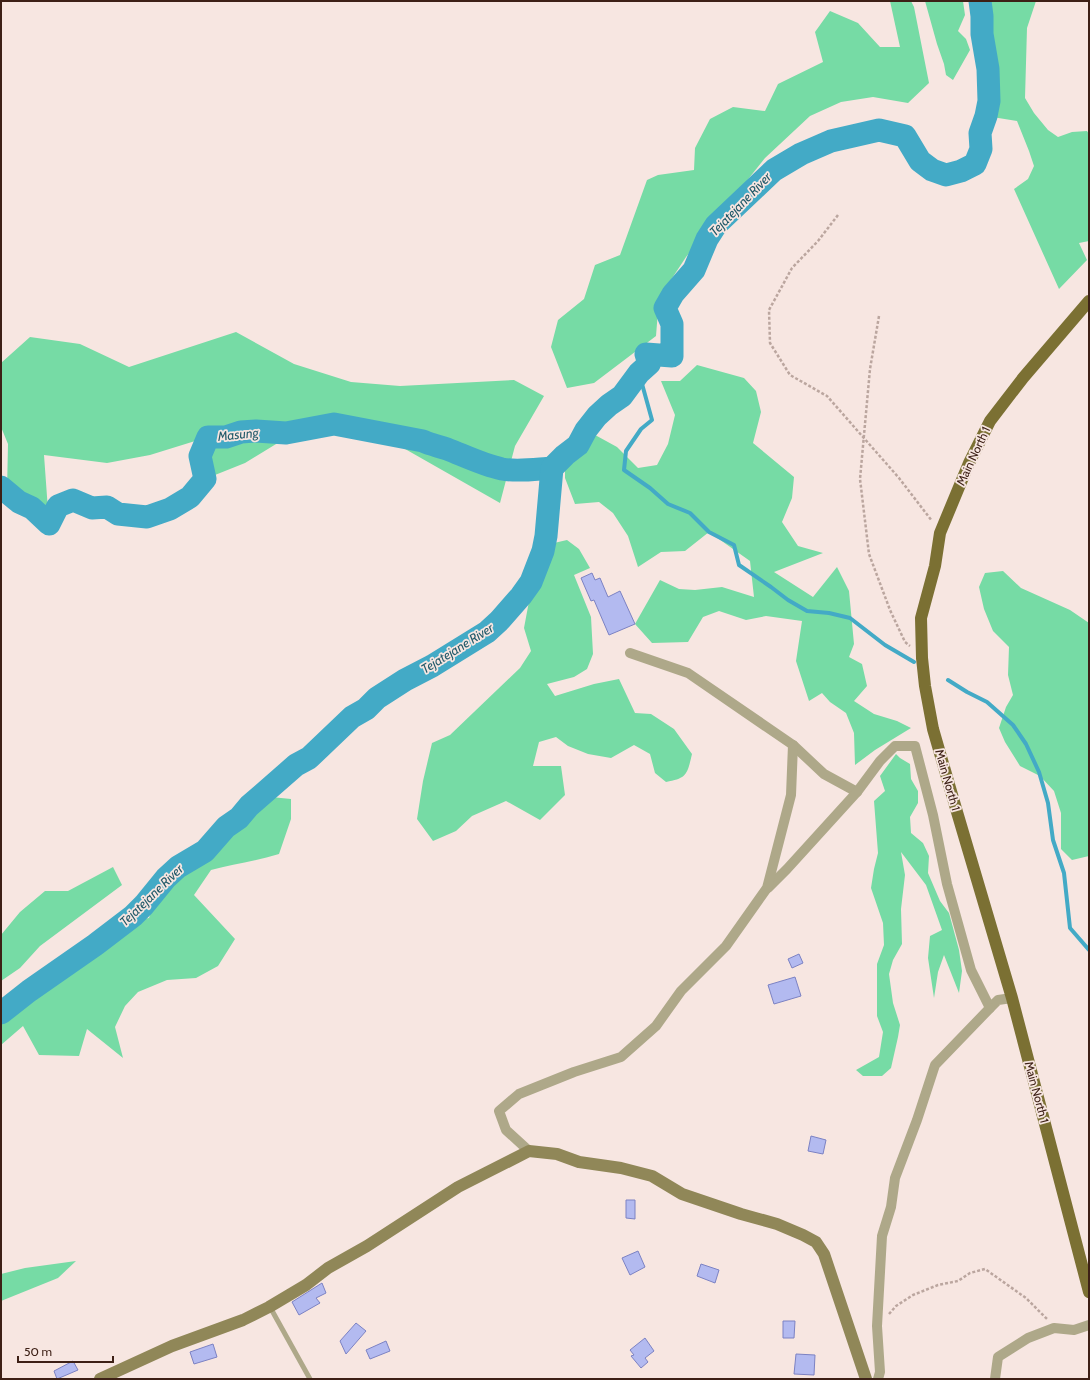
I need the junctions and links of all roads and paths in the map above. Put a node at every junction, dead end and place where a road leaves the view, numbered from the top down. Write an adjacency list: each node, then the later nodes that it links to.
1 (838, 215): 4 (path)
2 (1089, 300): 5 (main road, Main North 1)
3 (879, 316): 4 (path)
4 (863, 437): 5 (path); 7 (path)
5 (940, 533): 7 (main road, Main North 1)
6 (630, 653): 8 (street)
7 (922, 658): 11 (main road, Main North 1)
8 (793, 745): 9 (street); 10 (street)
9 (857, 792): 10 (street); 12 (street)
10 (767, 888): 13 (street)
11 (1012, 998): 12 (street); 14 (main road, Main North 1)
12 (990, 1008): 17 (street)
13 (529, 1151): 15 (street); 21 (street)
14 (1089, 1292)
15 (269, 1307): 19 (street); 20 (lane)
16 (1089, 1325): 18 (street)
17 (877, 1326): 18 (path); 22 (street)
18 (1054, 1328): 23 (street)
19 (100, 1379)
20 (310, 1379)
21 (866, 1379)
22 (878, 1379)
23 (995, 1379)

